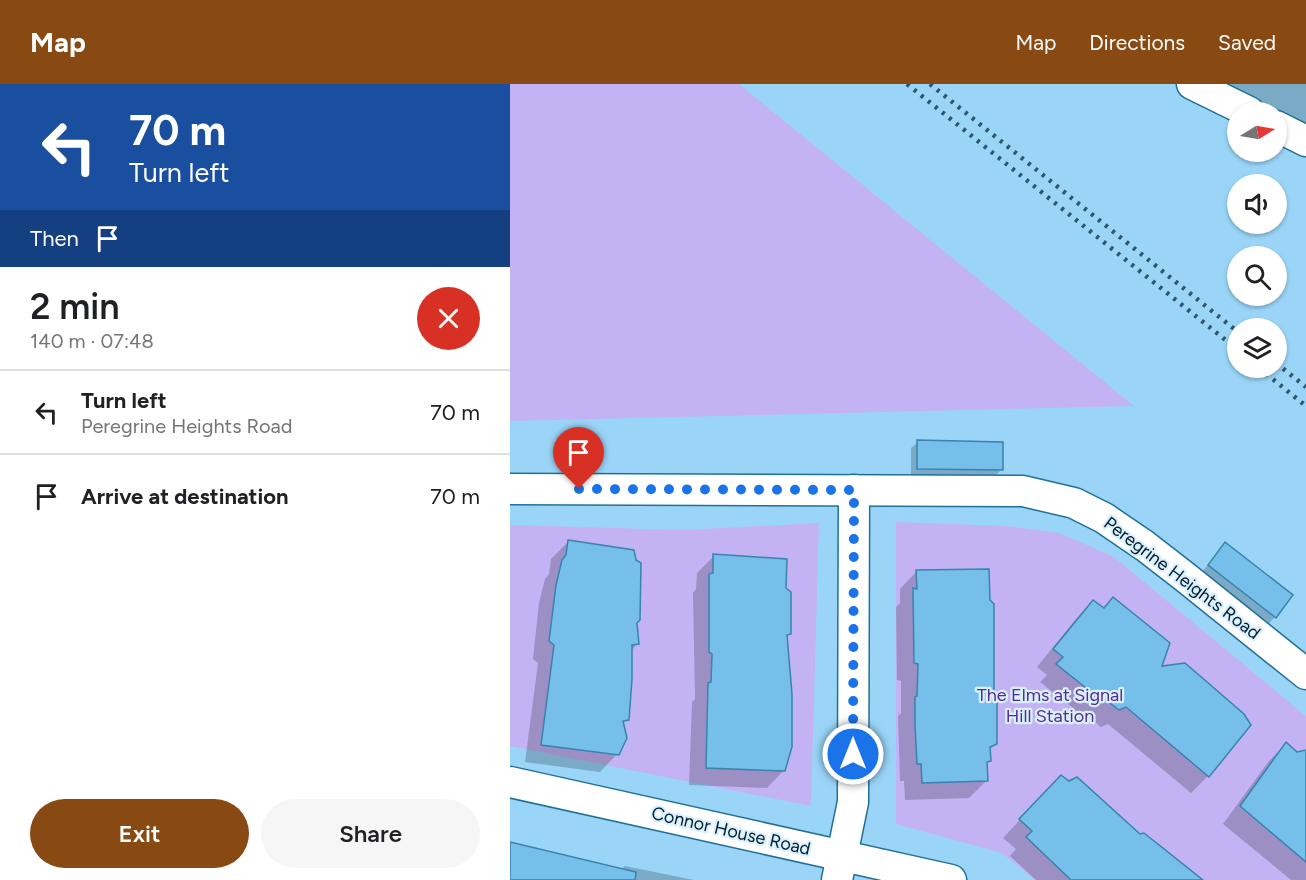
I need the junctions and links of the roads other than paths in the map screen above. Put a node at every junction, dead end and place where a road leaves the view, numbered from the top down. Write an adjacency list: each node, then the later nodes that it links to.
1 (1192, 84): 2 (street)
2 (1229, 102)
3 (1287, 132): 4 (street)
4 (1306, 141)
5 (510, 489): 6 (street, Peregrine Heights Road)
6 (854, 490): 7 (street, Peregrine Heights Road); 9 (street)
7 (1306, 674)
8 (510, 782): 9 (street, Connor House Road)
9 (839, 868): 10 (street, Connor House Road)
10 (951, 880)

